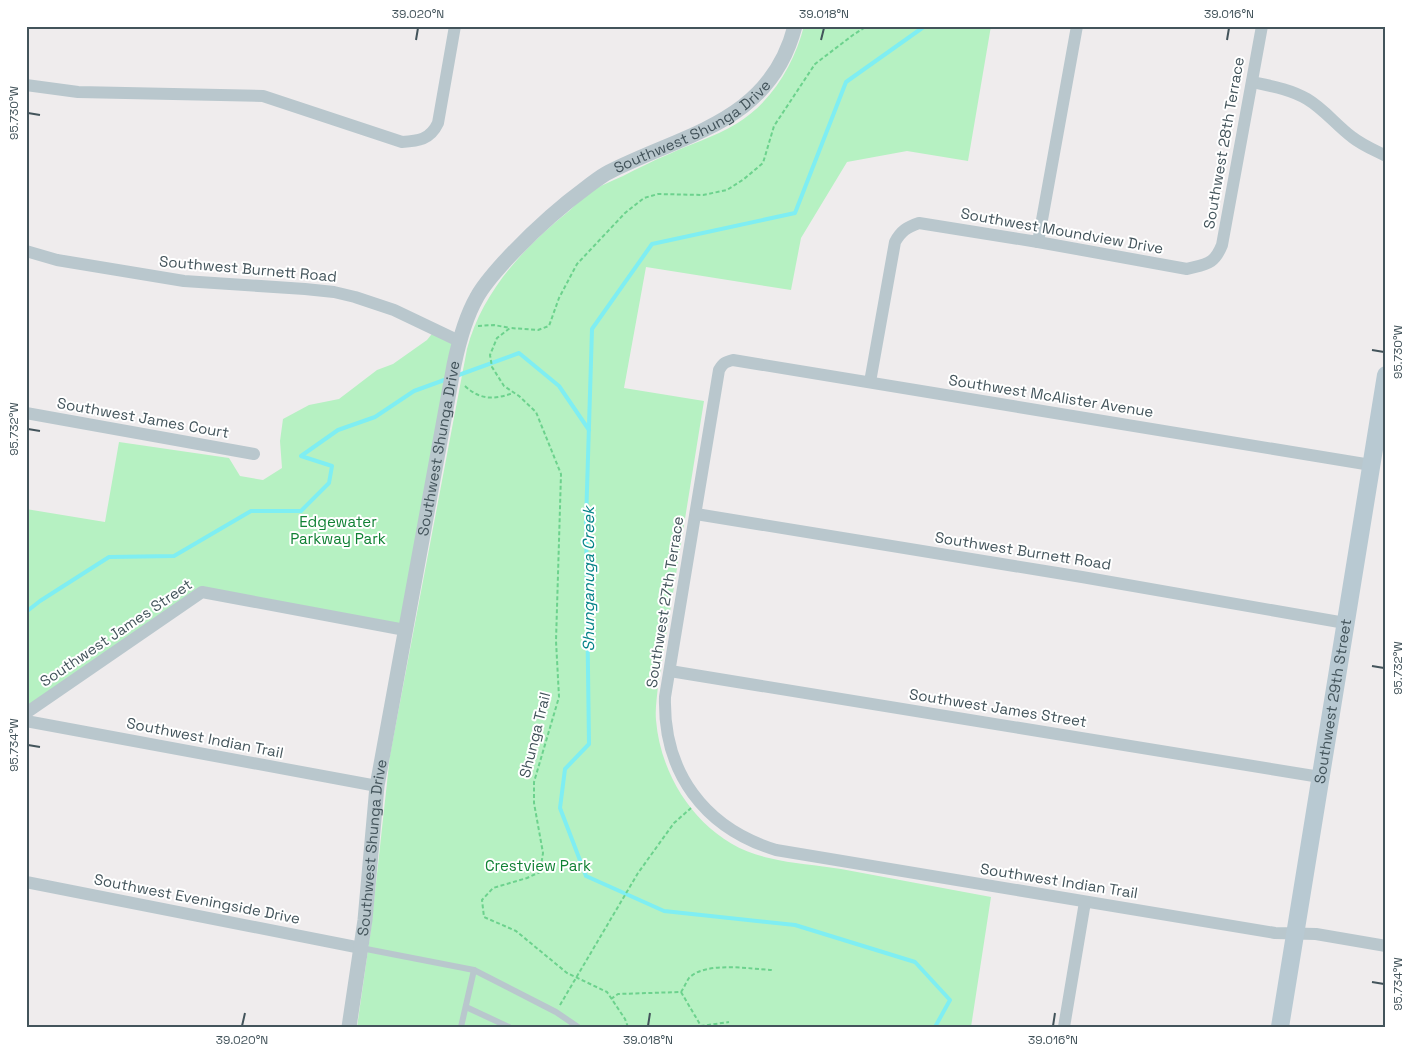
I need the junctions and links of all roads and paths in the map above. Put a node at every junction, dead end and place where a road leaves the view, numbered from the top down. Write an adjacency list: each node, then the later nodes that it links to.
1 (455, 26): 7 (street)
2 (795, 26): 14 (street, Southwest Shunga Drive)
3 (867, 26): 12 (path)
4 (1077, 26): 9 (street)
5 (1262, 26): 6 (street, Southwest 28th Terrace)
6 (1252, 82): 8 (street); 11 (street, Southwest 28th Terrace)
7 (26, 85)
8 (1386, 156)
9 (1038, 242): 11 (street, Southwest Moundview Drive); 17 (street, Southwest Moundview Drive)
10 (26, 252): 14 (street, Southwest Burnett Road)
11 (1210, 263)
12 (510, 328): 13 (path); 19 (path, Shunga Trail)
13 (474, 332)
14 (459, 341): 25 (street, Southwest Shunga Drive)
15 (726, 362): 17 (street, Southwest McAlister Avenue); 23 (street, Southwest 27th Terrace)
16 (1386, 375): 22 (main road, Southwest 29th Street)
17 (870, 382): 22 (street, Southwest McAlister Avenue)
18 (465, 386): 19 (path)
19 (513, 392): 40 (path, Shunga Trail)
20 (26, 413): 21 (street, Southwest James Court)
21 (254, 454)
22 (1371, 465): 24 (main road, Southwest 29th Street)
23 (696, 514): 24 (street, Southwest Burnett Road); 26 (street, Southwest 27th Terrace)
24 (1345, 623): 29 (main road, Southwest 29th Street)
25 (405, 630): 27 (street, Southwest James Street); 30 (street, Southwest Shunga Drive)
26 (670, 671): 29 (street, Southwest James Street); 31 (street, Southwest 27th Terrace)
27 (26, 713)
28 (26, 721): 30 (street, Southwest Indian Trail)
29 (1320, 777): 35 (main road, Southwest 29th Street)
30 (377, 786): 37 (street, Southwest Shunga Drive)
31 (699, 802): 32 (street, Southwest 27th Terrace); 40 (path)
32 (731, 830): 34 (street, Southwest Indian Trail)
33 (26, 882): 37 (street, Southwest Eveningside Drive)
34 (1085, 902): 35 (street, Southwest Indian Trail); 51 (street)
35 (1295, 933): 36 (street, Southwest Indian Trail); 52 (main road, Southwest 29th Street)
36 (1386, 946)
37 (361, 948): 38 (lane); 46 (street, Southwest Shunga Drive)
38 (474, 970): 43 (lane); 44 (lane)
39 (772, 970): 41 (path)
40 (576, 978): 42 (path, Shunga Trail); 44 (path)
41 (681, 992): 42 (path); 45 (path)
42 (611, 999): 50 (path, Shunga Trail)
43 (466, 1007): 47 (lane); 48 (lane)
44 (556, 1012): 49 (lane)
45 (729, 1022)
46 (348, 1027)
47 (461, 1027)
48 (510, 1027)
49 (578, 1027)
50 (628, 1027)
51 (1064, 1027)
52 (1280, 1027)

